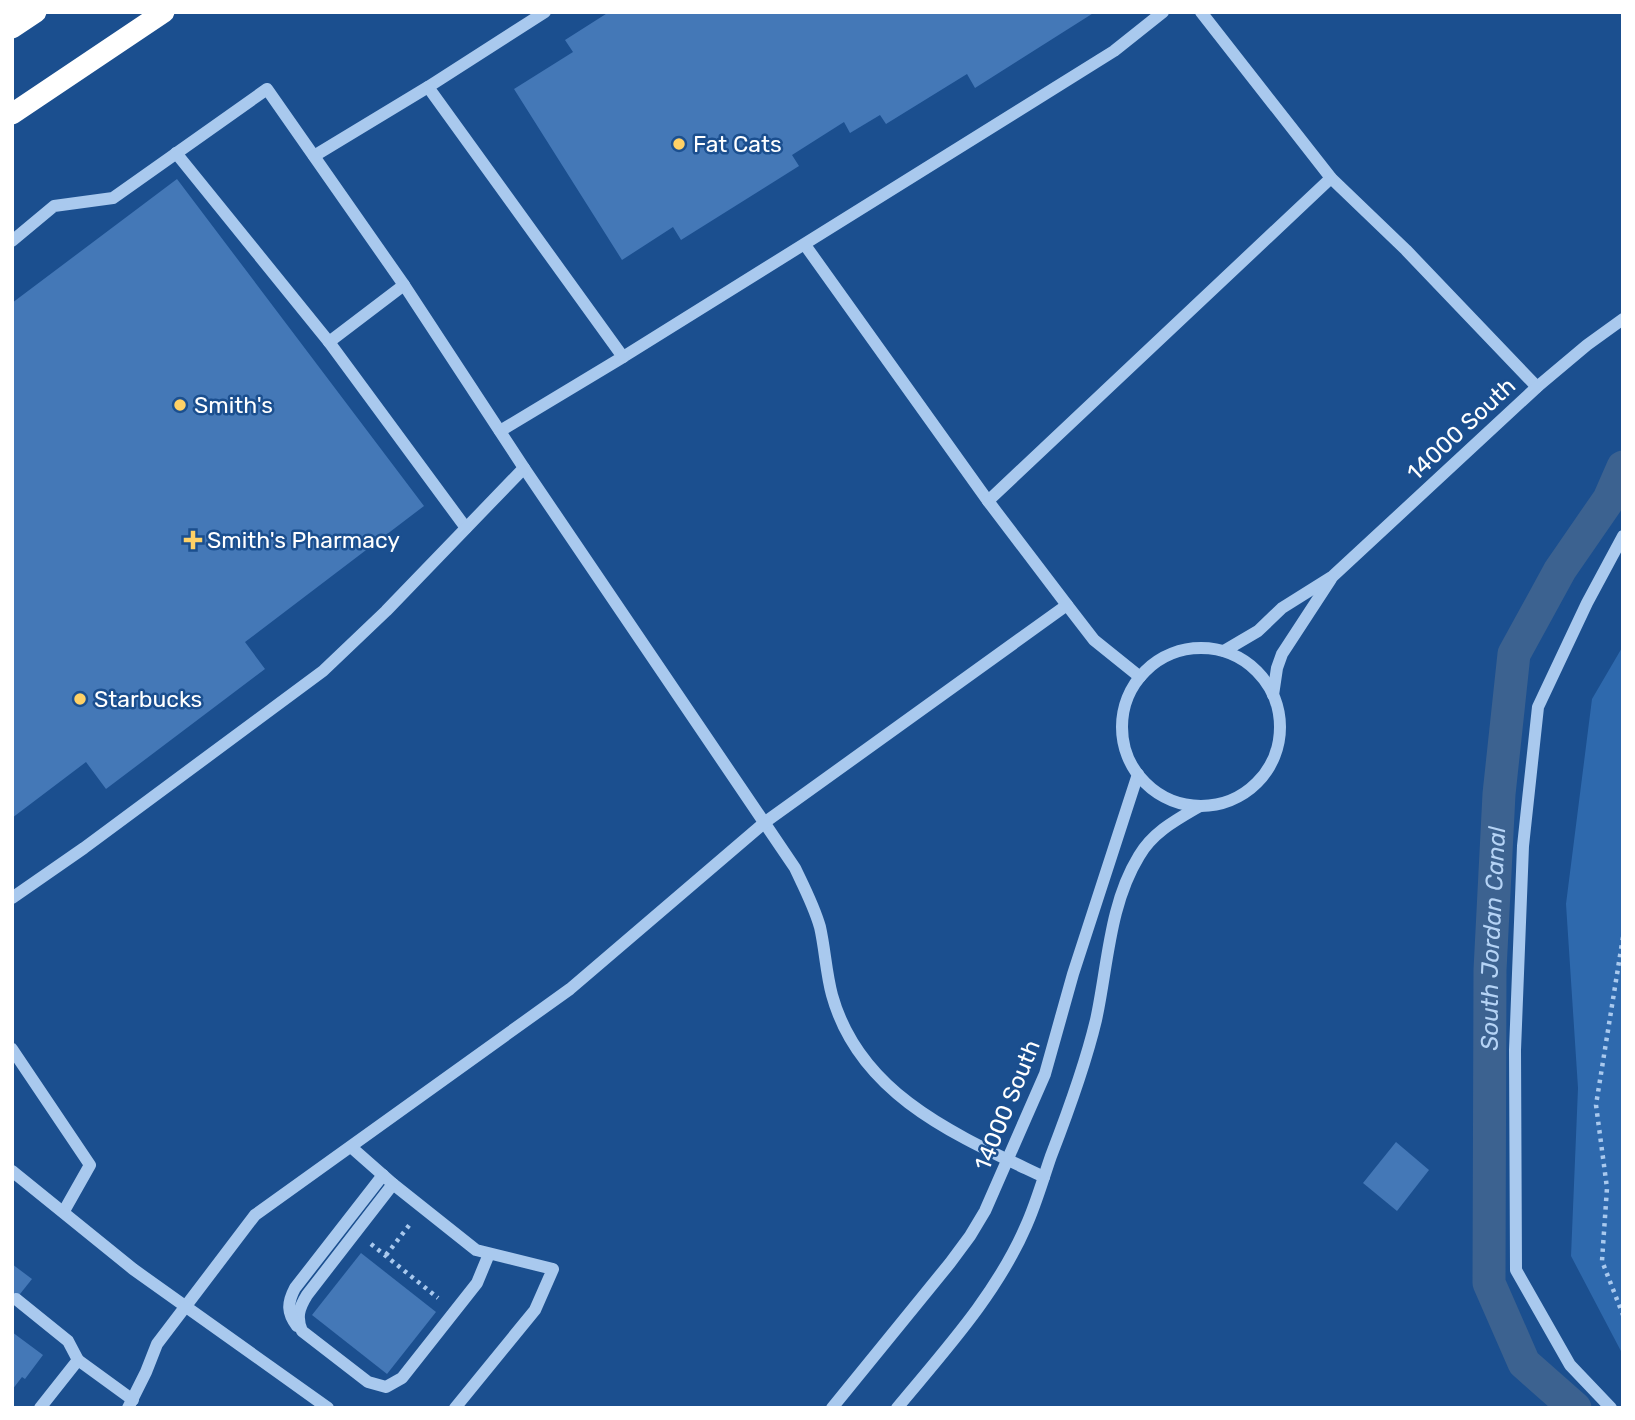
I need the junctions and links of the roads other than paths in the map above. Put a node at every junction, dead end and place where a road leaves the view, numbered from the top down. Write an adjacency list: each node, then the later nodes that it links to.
1 (36, 12): 6 (highway)
2 (164, 12): 8 (highway)
3 (545, 12): 7 (street)
4 (1163, 12): 13 (street)
5 (1201, 12): 11 (street)
6 (12, 28)
7 (428, 87): 10 (street); 17 (street)
8 (12, 114)
9 (176, 153): 10 (street); 12 (street); 16 (street)
10 (314, 156): 14 (street)
11 (1331, 178): 18 (street); 21 (street)
12 (12, 241)
13 (805, 245): 17 (street); 21 (street)
14 (404, 285): 16 (street); 19 (street)
15 (1623, 318): 18 (street, 14000 South)
16 (329, 342): 22 (street)
17 (623, 357): 19 (street)
18 (1537, 387): 24 (street, 14000 South)
19 (500, 431): 20 (street)
20 (524, 468): 22 (street); 31 (street)
21 (988, 501): 25 (street)
22 (466, 527): 32 (street)
23 (1623, 536): 52 (street)
24 (1333, 576): 26 (street, 14000 South); 28 (street, 14000 South)
25 (1067, 605): 27 (street); 31 (street)
26 (1224, 651): 27 (street); 28 (street)
27 (1140, 677): 29 (street)
28 (1273, 695): 30 (street)
29 (1138, 775): 30 (street); 35 (street, 14000 South)
30 (1200, 806): 38 (street)
31 (764, 823): 34 (street); 35 (street)
32 (12, 898)
33 (12, 1049): 40 (street)
34 (351, 1147): 37 (street); 43 (street)
35 (1009, 1160): 38 (street); 50 (street, 14000 South)
36 (12, 1171): 40 (street)
37 (383, 1175): 39 (street); 44 (street)
38 (1044, 1177): 51 (street)
39 (393, 1184): 41 (street); 44 (street)
40 (64, 1211): 43 (street)
41 (489, 1254): 44 (street); 49 (street)
42 (16, 1299): 45 (street)
43 (185, 1307): 46 (street); 48 (street)
44 (302, 1331)
45 (78, 1360): 46 (street); 47 (street)
46 (130, 1404)
47 (40, 1408)
48 (328, 1408)
49 (455, 1408)
50 (832, 1408)
51 (897, 1408)
52 (1611, 1408)

